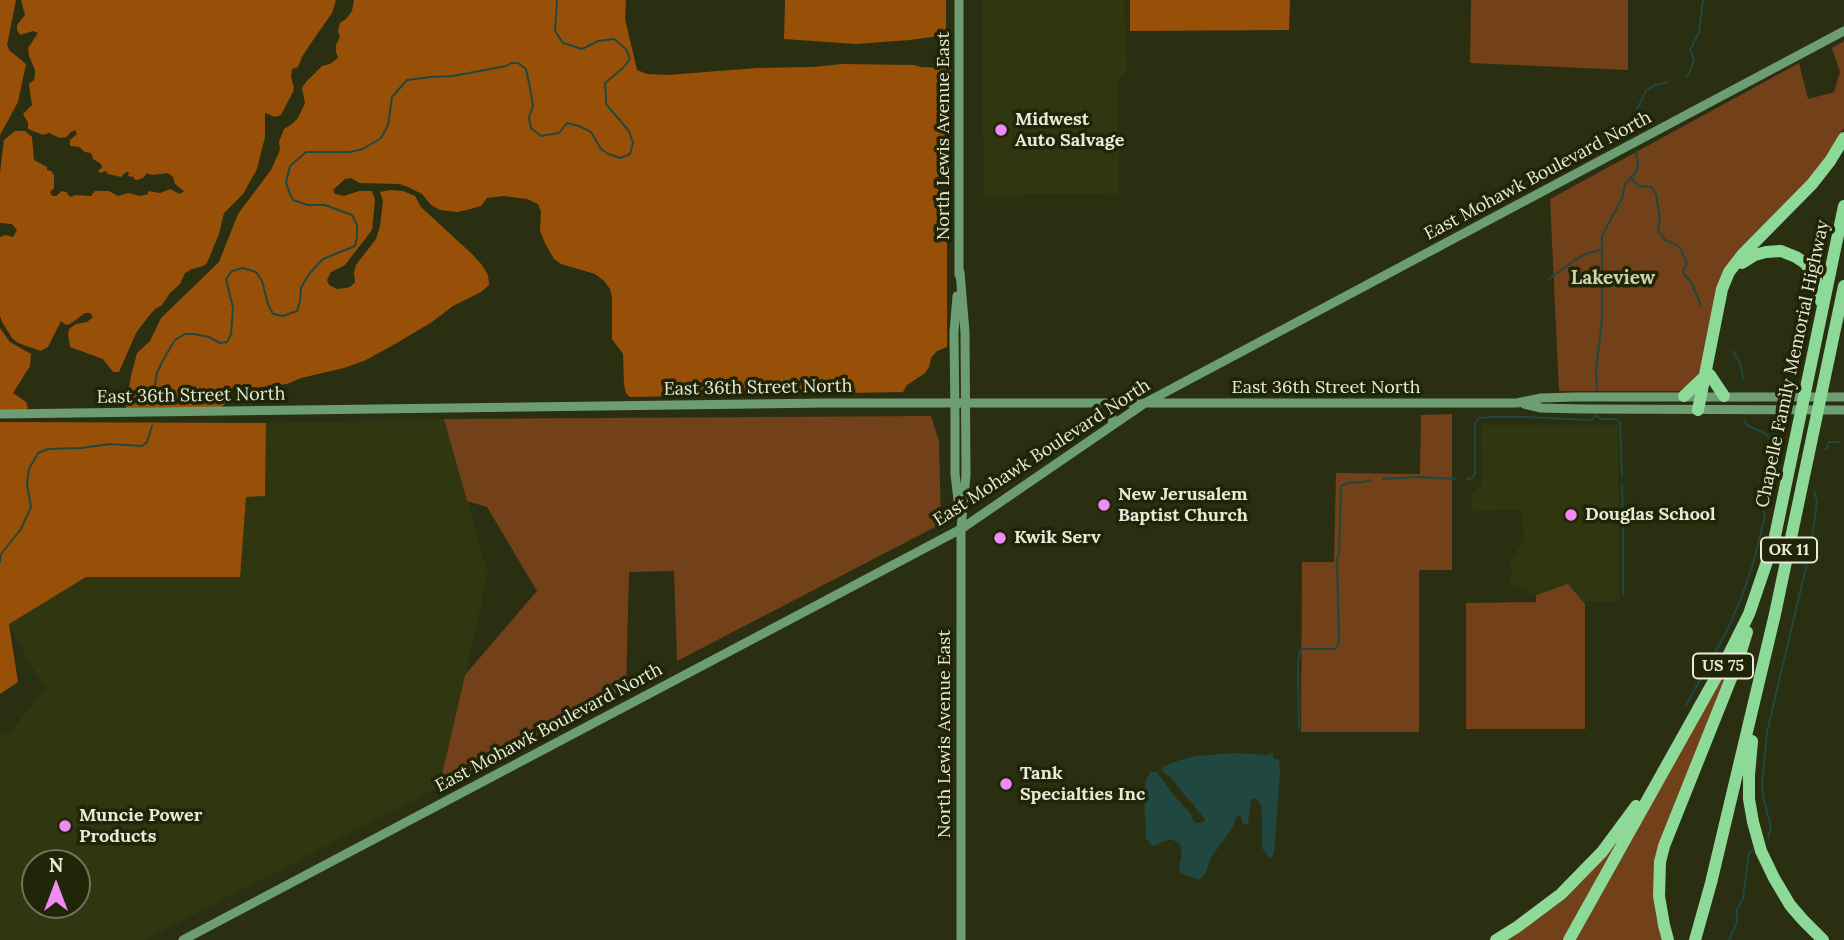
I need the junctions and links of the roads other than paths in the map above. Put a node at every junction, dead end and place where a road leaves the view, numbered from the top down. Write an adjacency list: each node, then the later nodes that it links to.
1 (959, 0): 5 (main road, North Lewis Avenue East)
2 (1844, 31): 16 (main road, East Mohawk Boulevard North)
3 (1844, 138): 9 (highway)
4 (1844, 206): 8 (highway, Chapelle Family Memorial Highway)
5 (960, 272): 13 (main road, North Lewis Avenue East); 14 (main road, North Lewis Avenue East)
6 (1844, 286): 7 (highway, Chapelle Family Memorial Highway)
7 (1842, 301): 24 (highway, Chapelle Family Memorial Highway / OK 11)
8 (1822, 312): 9 (highway, OK 11); 23 (highway, Chapelle Family Memorial Highway / OK 11)
9 (1707, 376): 10 (highway); 11 (highway); 18 (highway, OK 11)
10 (1684, 396): 17 (main road, East 36th Street North); 18 (main road, East 36th Street North)
11 (1724, 396): 12 (main road, East 36th Street North); 18 (main road, East 36th Street North)
12 (1844, 397)
13 (955, 403): 14 (main road, East 36th Street North); 20 (main road, East 36th Street North); 22 (main road, North Lewis Avenue East)
14 (965, 403): 15 (main road, East 36th Street North); 22 (main road, North Lewis Avenue East)
15 (1110, 403): 16 (main road, East 36th Street North); 21 (main road)
16 (1145, 403): 17 (main road, East 36th Street North); 21 (main road, East Mohawk Boulevard North)
17 (1517, 403): 18 (main road, East 36th Street North)
18 (1702, 403): 19 (main road, East 36th Street North)
19 (1843, 410)
20 (0, 414)
21 (1113, 425): 22 (main road, East Mohawk Boulevard North)
22 (961, 528): 26 (main road, East Mohawk Boulevard North); 27 (main road, North Lewis Avenue East)
23 (1768, 563): 25 (highway, Chapelle Family Memorial Highway / US 75); 30 (highway, OK 11)
24 (1759, 682): 31 (highway, Chapelle Family Memorial Highway / US 75); 32 (highway, OK 11)
25 (1668, 764): 28 (highway); 29 (highway, Chapelle Family Memorial Highway / US 75)
26 (183, 940)
27 (961, 940)
28 (1496, 940)
29 (1569, 940)
30 (1668, 940)
31 (1695, 940)
32 (1823, 940)

